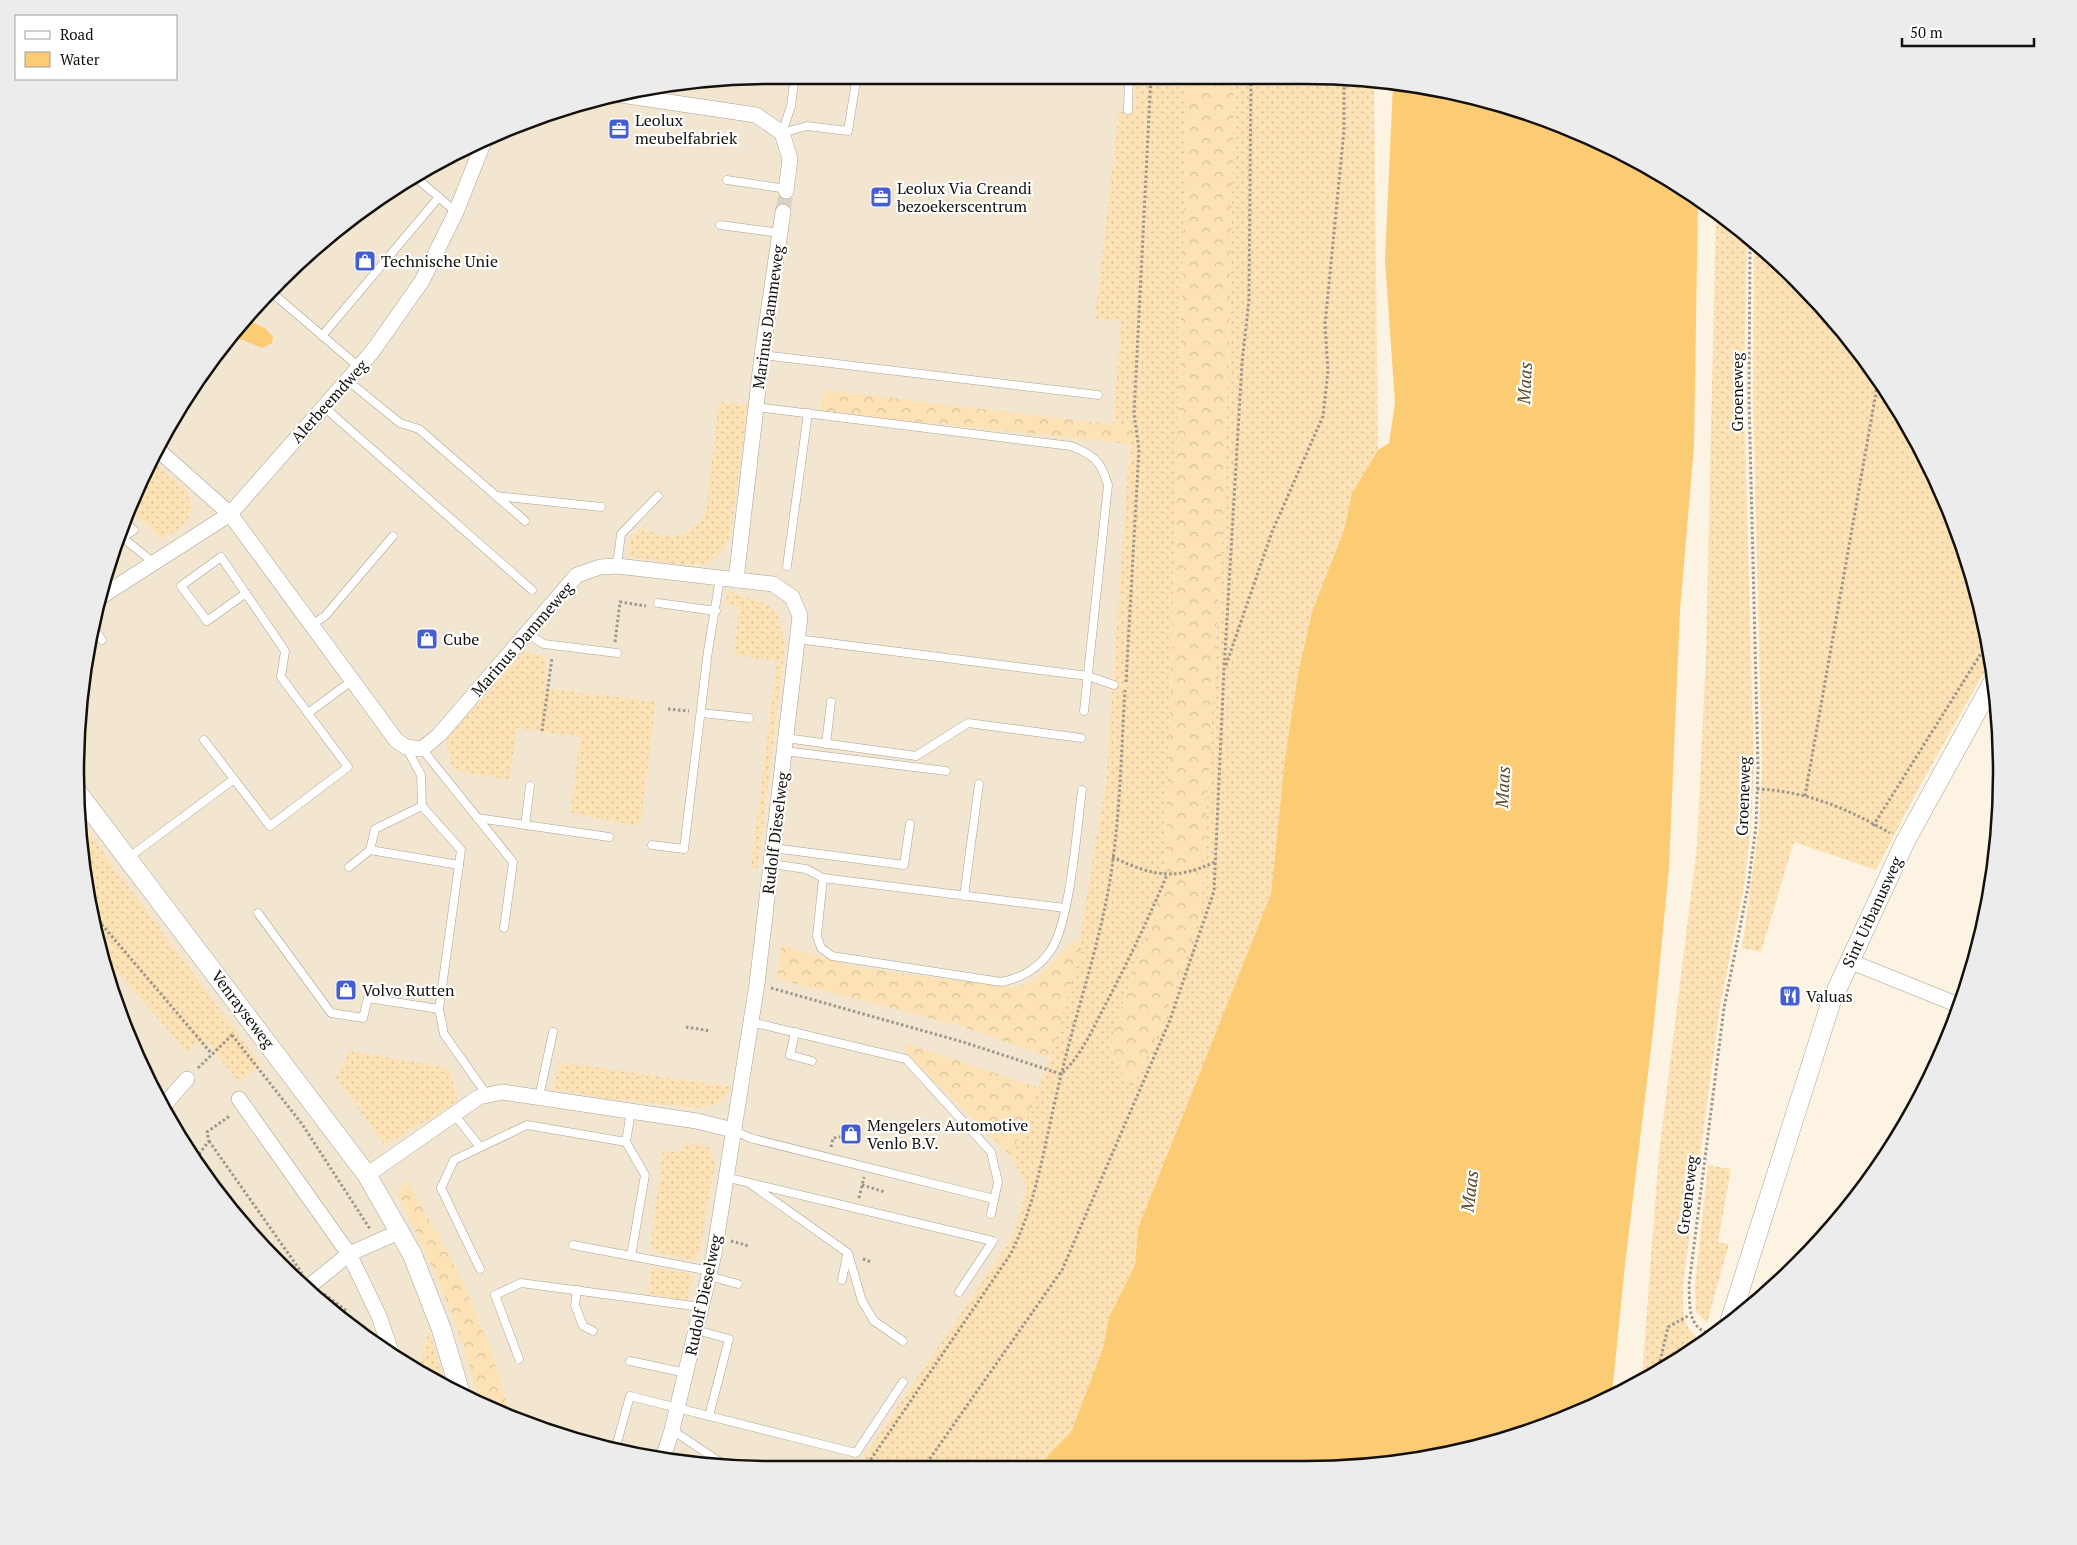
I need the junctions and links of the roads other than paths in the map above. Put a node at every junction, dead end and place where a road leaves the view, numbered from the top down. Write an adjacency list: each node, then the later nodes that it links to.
1 (794, 84): 6 (lane)
2 (856, 84): 6 (lane)
3 (1129, 84): 5 (lane)
4 (637, 97): 6 (street)
5 (1128, 110)
6 (782, 133): 10 (street)
7 (481, 149): 12 (street, Alerbeemdweg)
8 (727, 180): 10 (lane)
9 (420, 181): 11 (lane)
10 (786, 190)
11 (439, 197): 12 (lane); 17 (lane)
12 (456, 212): 19 (street, Alerbeemdweg)
13 (783, 212): 15 (street, Marinus Dammeweg)
14 (720, 225): 15 (lane)
15 (780, 233): 18 (street, Marinus Dammeweg)
16 (275, 296): 17 (lane)
17 (322, 336): 19 (lane)
18 (762, 355): 21 (lane); 23 (street, Marinus Dammeweg)
19 (360, 367): 20 (street, Alerbeemdweg)
20 (347, 380): 22 (street, Alerbeemdweg); 26 (lane)
21 (1098, 395)
22 (324, 407): 29 (street, Alerbeemdweg); 40 (lane)
23 (756, 407): 24 (lane); 39 (street, Marinus Dammeweg)
24 (808, 413): 37 (lane); 51 (lane)
25 (162, 454): 29 (street)
26 (496, 496): 28 (lane); 30 (lane)
27 (658, 496): 36 (lane)
28 (601, 507)
29 (230, 514): 35 (street, Alerbeemdweg); 45 (street)
30 (525, 520)
31 (129, 526): 32 (lane)
32 (126, 535)
33 (392, 536): 45 (lane)
34 (124, 540): 35 (lane)
35 (154, 563): 41 (street, Alerbeemdweg)
36 (616, 566): 38 (street, Marinus Dammeweg); 47 (street, Marinus Dammeweg)
37 (787, 566)
38 (720, 578): 39 (street, Marinus Dammeweg); 44 (lane)
39 (736, 580): 48 (street, Rudolf Dieselweg)
40 (532, 590)
41 (107, 593)
42 (246, 593): 42 (lane); 57 (lane)
43 (658, 603): 44 (lane)
44 (716, 611): 58 (lane)
45 (313, 624): 52 (street)
46 (98, 634): 49 (lane)
47 (526, 634): 50 (lane); 65 (street, Marinus Dammeweg)
48 (797, 639): 51 (lane); 62 (street, Rudolf Dieselweg)
49 (102, 640)
50 (616, 652)
51 (1088, 676): 53 (lane); 56 (lane)
52 (353, 680): 57 (lane); 64 (street)
53 (1114, 684)
54 (1988, 691): 89 (street, Sint Urbanusweg)
55 (831, 702): 63 (lane)
56 (1084, 711)
57 (308, 713): 67 (lane)
58 (701, 713): 59 (lane); 77 (lane)
59 (749, 718)
60 (1081, 738): 63 (lane)
61 (204, 740): 67 (lane)
62 (785, 744): 63 (lane); 66 (lane); 78 (street, Rudolf Dieselweg)
63 (826, 744)
64 (406, 748): 65 (street); 72 (lane)
65 (422, 749): 73 (lane)
66 (946, 771)
67 (234, 779): 80 (lane)
68 (979, 784): 85 (lane)
69 (530, 786): 74 (lane)
70 (1082, 790): 86 (lane)
71 (85, 802): 80 (street, Venrayseweg)
72 (422, 806): 79 (lane); 82 (lane)
73 (477, 818): 74 (lane); 88 (lane)
74 (525, 824): 76 (lane)
75 (910, 824): 78 (lane)
76 (609, 837)
77 (652, 845)
78 (773, 848): 81 (street, Rudolf Dieselweg)
79 (370, 850): 82 (lane); 83 (lane)
80 (128, 858): 106 (street, Venrayseweg)
81 (771, 864): 84 (lane); 92 (street, Rudolf Dieselweg)
82 (459, 865): 91 (lane)
83 (349, 867)
84 (823, 878): 85 (lane); 86 (lane)
85 (964, 896): 86 (lane)
86 (1065, 908)
87 (258, 913): 91 (lane)
88 (504, 928)
89 (1849, 961): 90 (street); 124 (street, Sint Urbanusweg)
90 (1954, 1003)
91 (439, 1009): 97 (lane)
92 (751, 1022): 94 (lane); 103 (street, Rudolf Dieselweg)
93 (553, 1032): 98 (lane)
94 (795, 1032): 95 (lane); 109 (lane)
95 (812, 1061)
96 (187, 1079): 99 (street)
97 (487, 1095): 98 (street); 102 (street)
98 (539, 1098): 101 (street)
99 (167, 1100)
100 (241, 1102): 114 (street)
101 (631, 1111): 103 (street); 104 (lane)
102 (454, 1114): 105 (lane); 106 (street)
103 (733, 1130): 107 (street, Rudolf Dieselweg); 109 (lane)
104 (626, 1142): 105 (lane); 115 (lane)
105 (480, 1147): 116 (lane)
106 (368, 1174): 111 (street, Venrayseweg)
107 (725, 1177): 108 (lane); 117 (street, Rudolf Dieselweg)
108 (749, 1183): 113 (lane); 122 (lane)
109 (994, 1199): 110 (lane)
110 (991, 1214)
111 (399, 1232): 114 (street); 133 (street, Venrayseweg)
112 (573, 1245): 115 (lane)
113 (848, 1253): 118 (lane); 127 (lane)
114 (348, 1254): 119 (street); 128 (street)
115 (631, 1256): 117 (lane)
116 (480, 1269)
117 (709, 1274): 120 (lane); 123 (street, Rudolf Dieselweg)
118 (842, 1280)
119 (312, 1284)
120 (738, 1284)
121 (577, 1290): 123 (lane); 126 (lane); 129 (lane)
122 (959, 1292)
123 (701, 1307): 125 (street, Rudolf Dieselweg)
124 (1732, 1312)
125 (696, 1330): 131 (street, Rudolf Dieselweg); 135 (lane)
126 (593, 1331)
127 (903, 1341)
128 (389, 1344)
129 (519, 1358)
130 (630, 1361): 131 (lane)
131 (686, 1373): 134 (street, Rudolf Dieselweg)
132 (903, 1382): 135 (lane)
133 (458, 1385)
134 (678, 1408): 135 (lane); 136 (street, Rudolf Dieselweg); 137 (lane)
135 (709, 1416)
136 (672, 1430): 138 (street, Rudolf Dieselweg); 139 (lane)
137 (617, 1443)
138 (665, 1452)
139 (709, 1455): 140 (lane)
140 (715, 1459)

